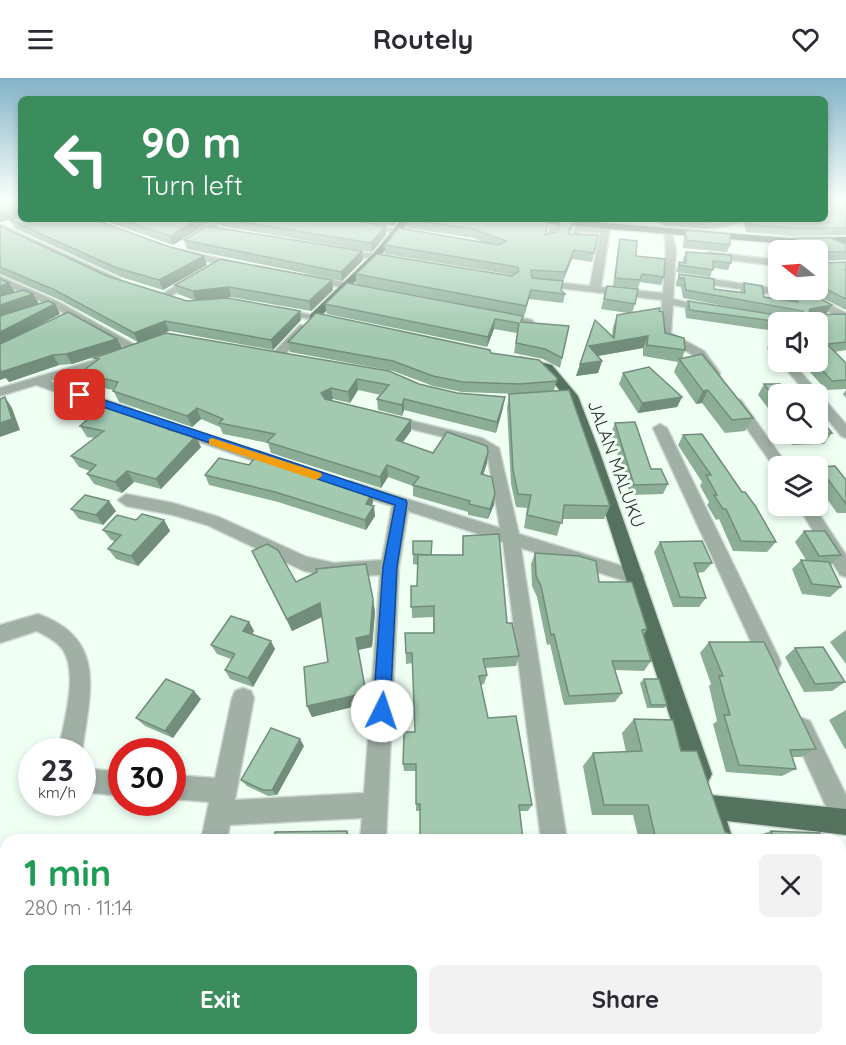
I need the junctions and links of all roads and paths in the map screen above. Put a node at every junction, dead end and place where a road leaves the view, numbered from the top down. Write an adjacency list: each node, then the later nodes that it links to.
1 (41, 245): 17 (street)
2 (186, 245): 11 (street)
3 (386, 245): 8 (main road)
4 (605, 245): 19 (street)
5 (674, 245): 13 (street)
6 (330, 250): 8 (street)
7 (694, 254): 10 (street)
8 (375, 257): 9 (street); 18 (main road)
9 (404, 262)
10 (768, 262)
11 (212, 268): 12 (street); 22 (street)
12 (256, 269)
13 (669, 276): 24 (street); 27 (street)
14 (301, 277): 18 (street)
15 (1, 280): 21 (street)
16 (534, 283): 19 (street)
17 (126, 285)
18 (347, 285): 20 (street); 32 (main road)
19 (595, 290): 24 (street)
20 (380, 292)
21 (32, 293): 23 (street); 26 (street)
22 (165, 296)
23 (13, 298)
24 (666, 299): 30 (street); 49 (street)
25 (845, 301): 27 (street)
26 (55, 304): 29 (street); 40 (street)
27 (829, 307): 33 (street)
28 (261, 308): 32 (street)
29 (34, 311)
30 (723, 311)
31 (489, 314): 36 (street)
32 (314, 317): 35 (main road); 37 (street)
33 (845, 318): 34 (street)
34 (828, 320)
35 (334, 322)
36 (528, 322)
37 (260, 353)
38 (506, 358): 43 (main road, JALAN MALUKU)
39 (795, 372): 41 (street)
40 (39, 382): 42 (street); 50 (street)
41 (805, 384)
42 (0, 392)
43 (571, 396): 44 (street); 58 (main road, JALAN MALUKU)
44 (550, 399)
45 (828, 410): 48 (street)
46 (373, 415): 55 (street)
47 (660, 428): 60 (street)
48 (844, 428)
49 (774, 456)
50 (290, 467)
51 (334, 482): 53 (street)
52 (126, 500): 56 (street)
53 (401, 503): 55 (street); 56 (street)
54 (812, 516): 57 (street)
55 (511, 539): 58 (street); 71 (street)
56 (390, 567): 67 (street)
57 (846, 570)
58 (635, 577): 65 (main road, JALAN MALUKU)
59 (0, 634): 63 (street)
60 (780, 682)
61 (243, 698): 66 (street)
62 (795, 715): 68 (street)
63 (72, 738)
64 (186, 791): 66 (street)
65 (707, 796): 68 (main road); 72 (main road, JALAN MALUKU)
66 (223, 802): 67 (street); 69 (street)
67 (376, 805): 70 (street)
68 (846, 822)
69 (215, 834)
70 (374, 834)
71 (553, 834)
72 (718, 834)

